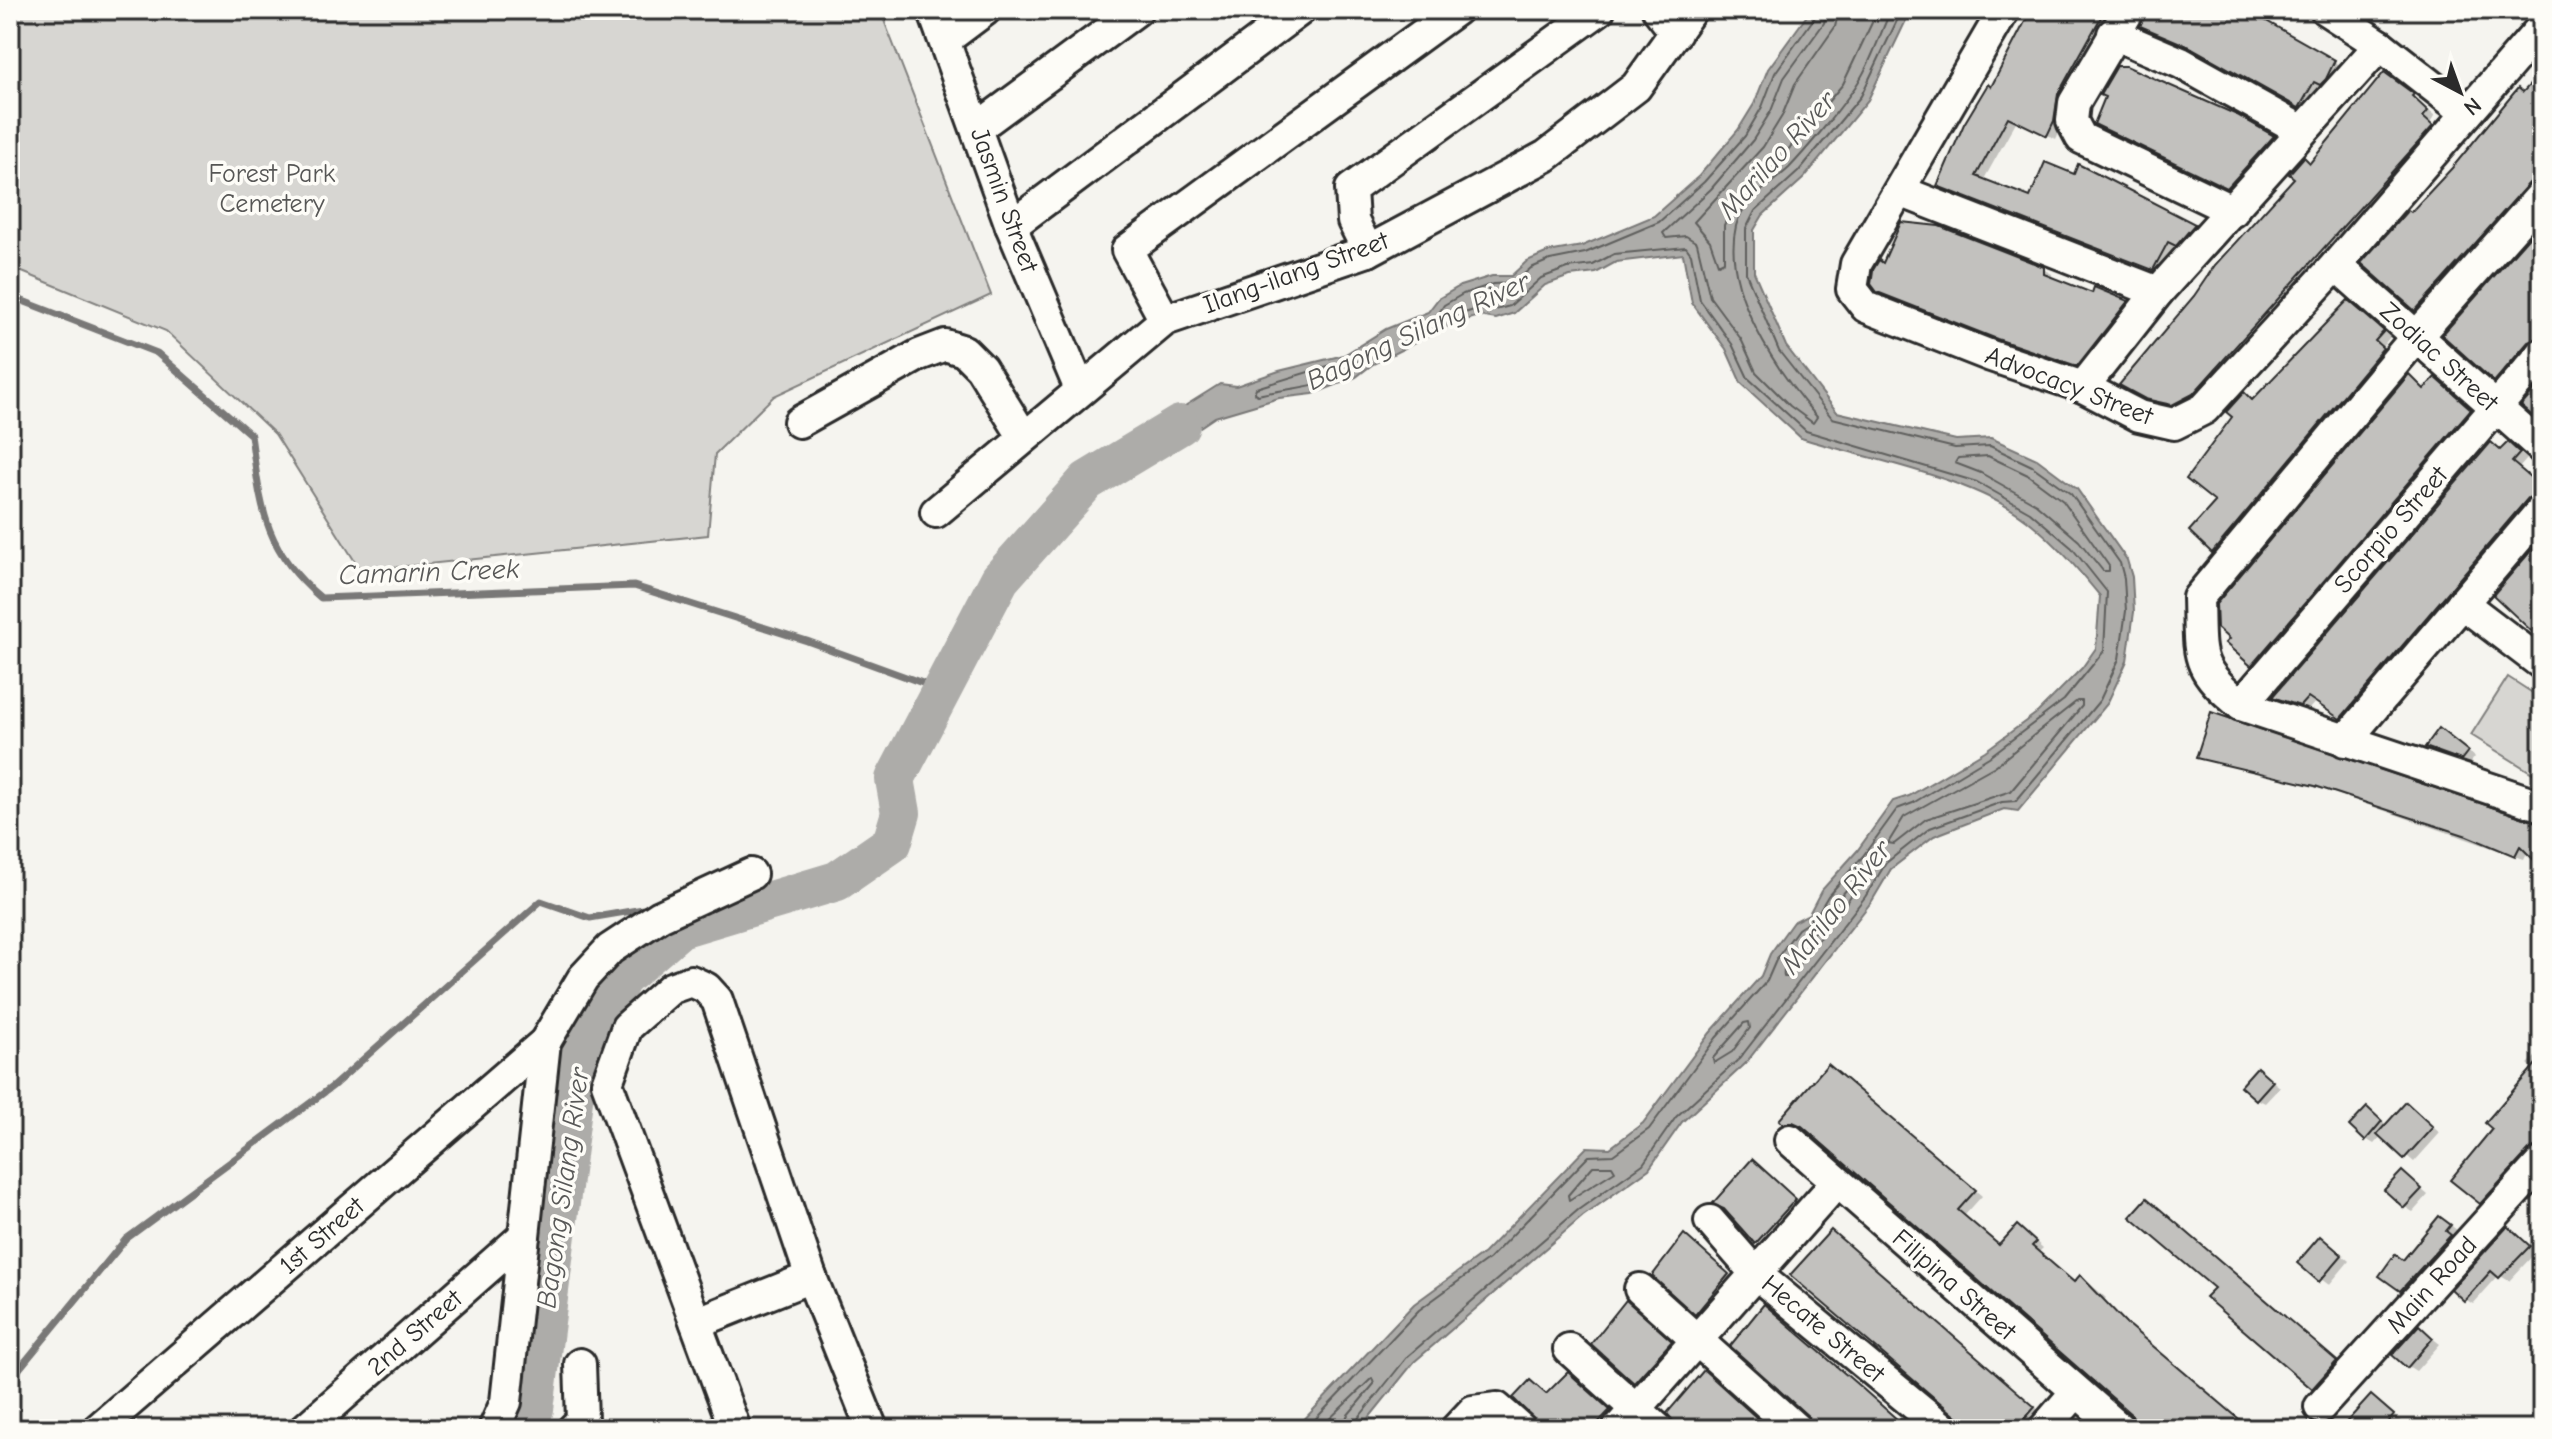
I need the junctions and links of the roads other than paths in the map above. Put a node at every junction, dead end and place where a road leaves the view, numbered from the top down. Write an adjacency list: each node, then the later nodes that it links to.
1 (933, 10): 12 (street, Jasmin Street)
2 (985, 10): 12 (street)
3 (1137, 10): 15 (street)
4 (1300, 10): 20 (street)
5 (1456, 10): 24 (street)
6 (1599, 10): 21 (street)
7 (2004, 10): 17 (street, Advocacy Street)
8 (2335, 12): 13 (street)
9 (1675, 18): 21 (street, Ilang-ilang Street)
10 (2121, 22): 16 (street); 19 (street)
11 (2542, 27): 14 (street, Advocacy Street)
12 (945, 40): 15 (street, Jasmin Street)
13 (2380, 45): 14 (street); 16 (street)
14 (2467, 113): 22 (street, Advocacy Street)
15 (977, 128): 20 (street, Jasmin Street)
16 (2301, 130): 19 (street)
17 (1900, 191): 23 (street); 27 (street, Advocacy Street)
18 (2542, 195): 25 (street)
19 (2233, 211): 23 (street)
20 (1011, 226): 28 (street, Jasmin Street)
21 (1368, 251): 24 (street, Ilang-ilang Street)
22 (2336, 265): 25 (street, Zodiac Street); 27 (street, Advocacy Street)
23 (2158, 292): 27 (street)
24 (1165, 320): 28 (street, Ilang-ilang Street)
25 (2416, 337): 29 (street, Zodiac Street); 37 (street)
26 (2542, 354): 29 (street, Scorpio Street)
27 (2083, 387)
28 (1080, 389): 31 (street, Ilang-ilang Street)
29 (2495, 408): 32 (street, Zodiac Street); 37 (street, Scorpio Street)
30 (799, 422): 31 (street)
31 (1023, 436): 34 (street, Ilang-ilang Street)
32 (2542, 448)
33 (2542, 510): 35 (street)
34 (936, 512)
35 (2462, 603): 36 (street); 38 (street)
36 (2542, 663)
37 (2241, 705): 38 (street)
38 (2345, 741): 39 (street)
39 (2542, 806)
40 (751, 874): 41 (street)
41 (545, 1042): 46 (street); 58 (street, 1st Street)
42 (1790, 1140): 44 (street, Filipina Street)
43 (2542, 1162): 55 (street, Main Road)
44 (1837, 1182): 47 (street); 54 (street, Filipina Street)
45 (1710, 1221): 47 (street, Hecate Street)
46 (524, 1236): 59 (street, 2nd Street); 60 (street)
47 (1756, 1274): 51 (street); 66 (street, Hecate Street)
48 (811, 1277): 50 (street); 50 (street); 62 (street)
49 (1640, 1289): 51 (street)
50 (696, 1323): 61 (street)
51 (1699, 1339): 56 (street); 65 (street)
52 (1569, 1349): 56 (street)
53 (580, 1364): 57 (street)
54 (2076, 1392): 67 (street); 68 (street, Filipina Street)
55 (2320, 1407)
56 (1638, 1423)
57 (580, 1426)
58 (98, 1429)
59 (305, 1429)
60 (494, 1429)
61 (735, 1429)
62 (872, 1429)
63 (1456, 1429): 64 (street)
64 (1521, 1429)
65 (1796, 1429)
66 (1944, 1429)
67 (2044, 1429)
68 (2120, 1429)

